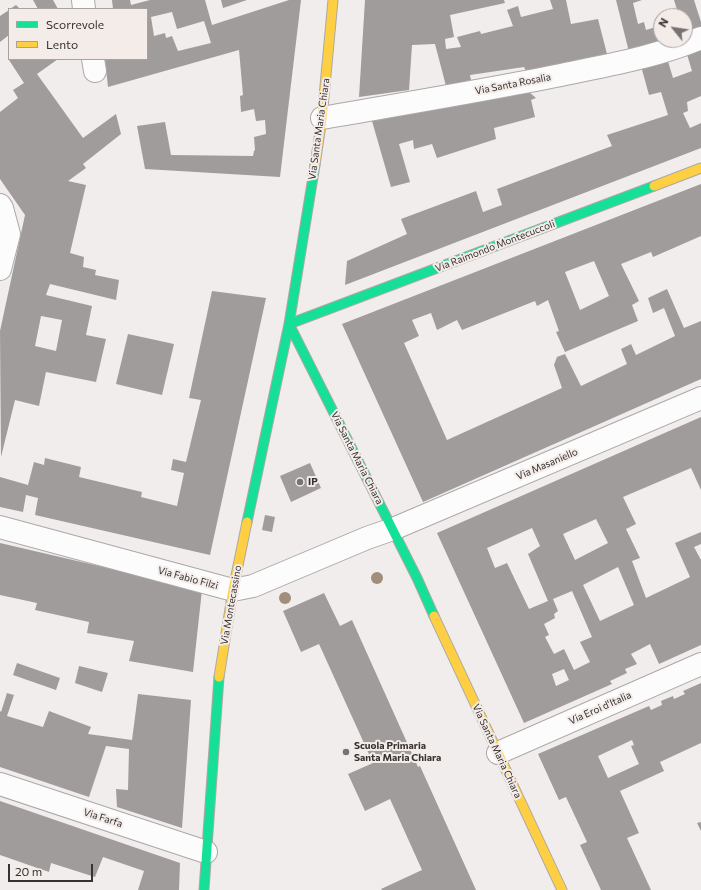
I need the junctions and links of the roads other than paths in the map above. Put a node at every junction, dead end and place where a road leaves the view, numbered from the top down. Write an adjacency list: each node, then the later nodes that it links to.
1 (333, 0): 3 (street, Via Santa Maria Chiara)
2 (701, 38): 3 (street, Via Santa Rosalia)
3 (322, 118): 7 (street, Via Santa Maria Chiara)
4 (701, 168): 7 (street, Via Raimondo Montecuccoli)
5 (0, 205): 6 (street)
6 (0, 269)
7 (289, 324): 10 (street, Via Santa Maria Chiara); 11 (street, Via Montecassino)
8 (701, 398): 10 (street, Via Masaniello)
9 (0, 527): 11 (street, Via Fabio Filzi)
10 (393, 529): 11 (street, Via Fabio Filzi); 13 (street, Via Santa Maria Chiara)
11 (233, 590): 15 (street, Via Montecassino)
12 (701, 664): 13 (street, Via Eroi d'Italia)
13 (498, 753): 17 (street, Via Santa Maria Chiara)
14 (0, 784): 15 (street, Via Farfa)
15 (206, 852): 16 (street, Via Montecassino)
16 (204, 890)
17 (562, 890)

